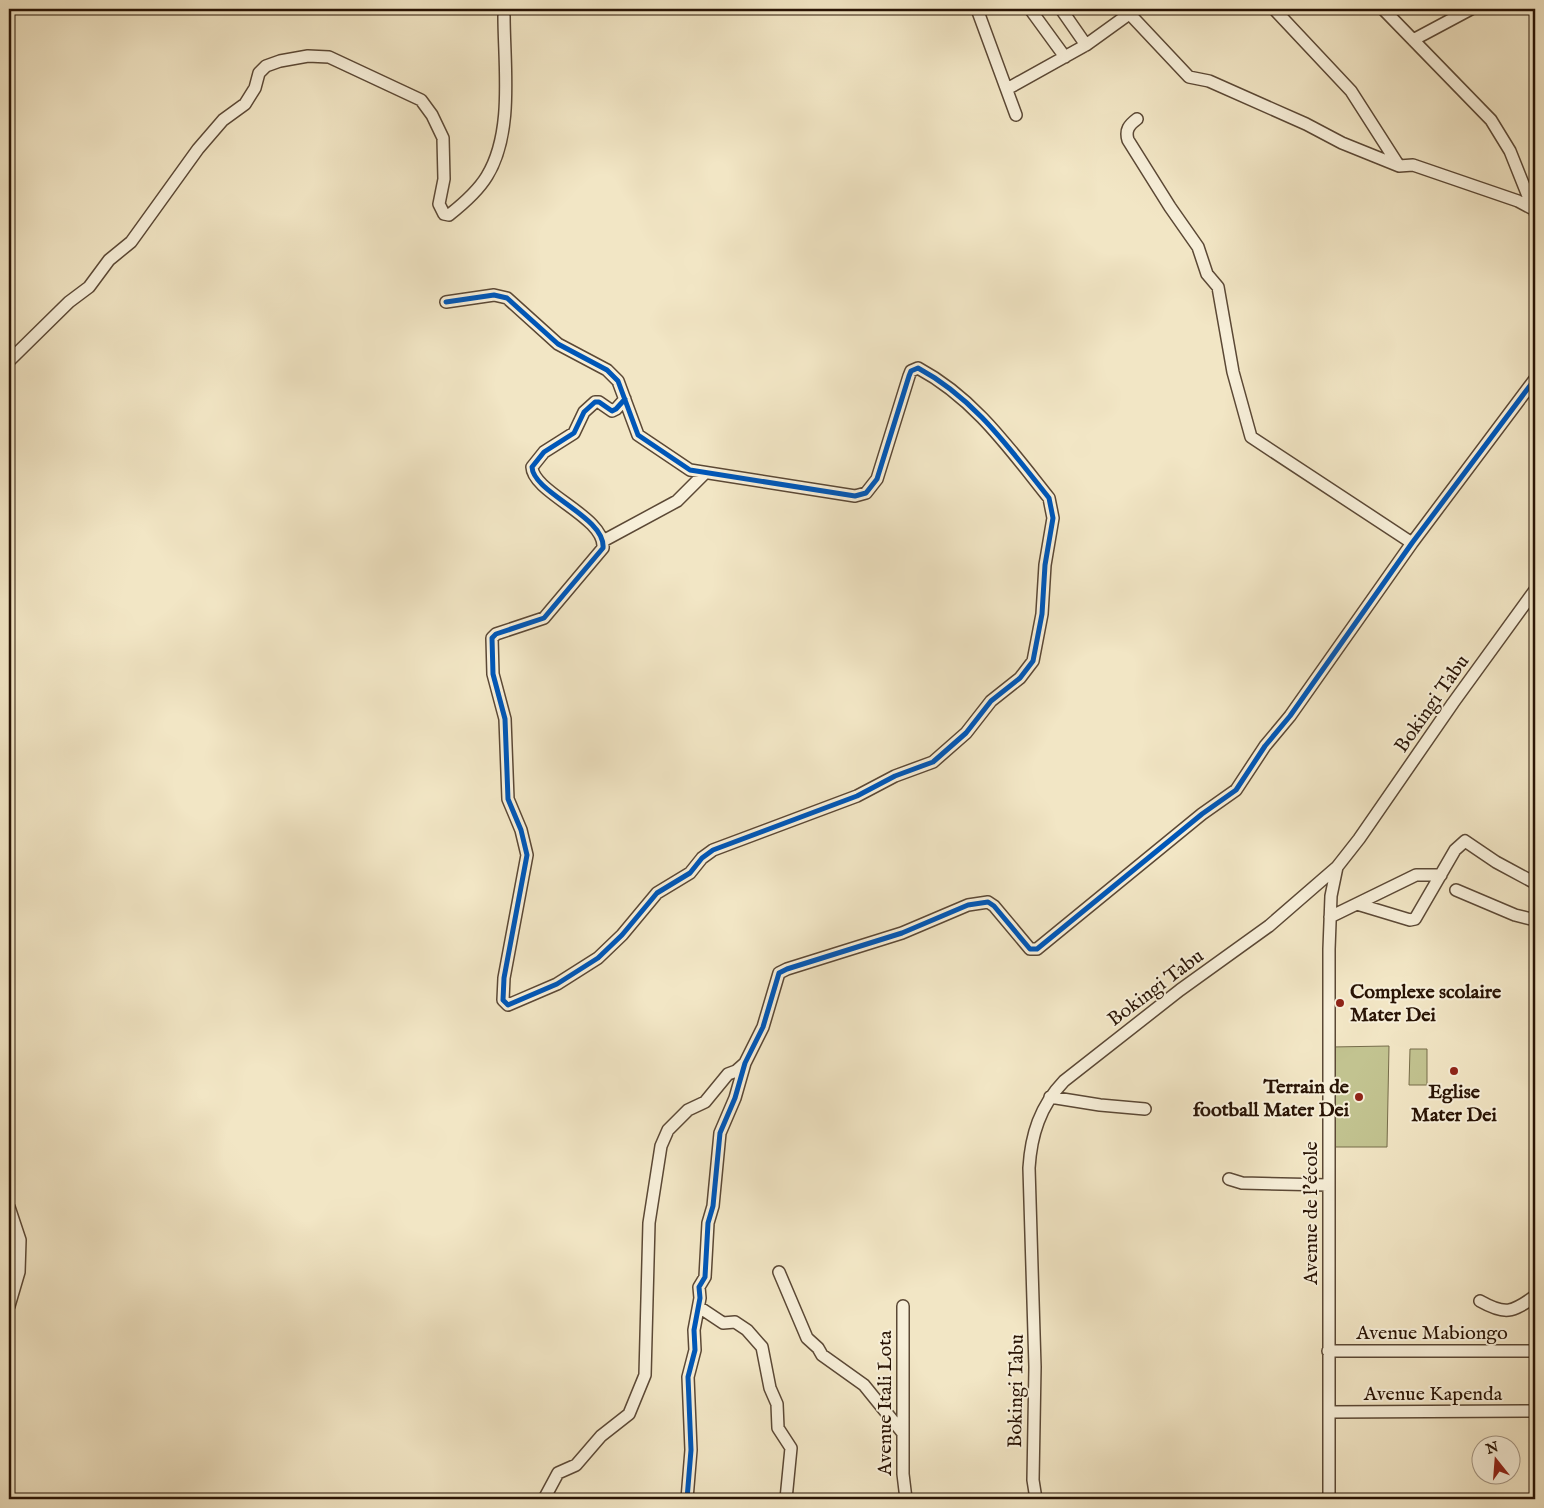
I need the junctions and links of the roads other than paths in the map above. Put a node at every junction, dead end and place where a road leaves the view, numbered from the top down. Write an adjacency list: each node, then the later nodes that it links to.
1 (977, 9): 12 (street)
2 (1030, 9): 11 (street)
3 (1061, 9): 10 (street)
4 (1274, 9): 15 (street)
5 (1383, 9): 9 (street)
6 (1471, 9): 9 (street)
7 (1127, 11): 10 (street); 15 (street)
8 (504, 16): 18 (street)
9 (1413, 40): 16 (street)
10 (1086, 45): 11 (street)
11 (1065, 57): 12 (street)
12 (1007, 89): 13 (street)
13 (1016, 115)
14 (1137, 119): 23 (street)
15 (1399, 166): 16 (street)
16 (1535, 211)
17 (446, 302): 20 (street)
18 (9, 361)
19 (1535, 379): 23 (street)
20 (625, 398): 21 (street); 22 (street)
21 (704, 474): 22 (street); 22 (street)
22 (603, 541)
23 (1412, 543): 32 (street)
24 (1535, 590): 25 (street, Bokingi Tabu)
25 (1337, 867): 30 (street, Avenue de l'école); 33 (street, Bokingi Tabu)
26 (1441, 875): 27 (street); 29 (street); 29 (street)
27 (1535, 883)
28 (1456, 890): 31 (street)
29 (1357, 904): 30 (street)
30 (1330, 917): 36 (street, Avenue de l'école)
31 (1535, 920)
32 (745, 1063): 43 (street); 49 (street)
33 (1050, 1097): 34 (street); 53 (street, Bokingi Tabu)
34 (1145, 1109)
35 (1229, 1179): 36 (street)
36 (1328, 1185): 44 (street, Avenue de l'école)
37 (9, 1207): 41 (street)
38 (779, 1272): 48 (street)
39 (1535, 1296): 40 (street)
40 (1480, 1301)
41 (9, 1306)
42 (903, 1306): 48 (street, Avenue Itali Lota)
43 (699, 1307): 50 (street); 51 (street)
44 (1328, 1351): 45 (street, Avenue Mabiongo); 47 (street, Avenue de l'école)
45 (1535, 1351)
46 (1535, 1411): 47 (street, Avenue Kapenda)
47 (1330, 1412): 54 (street, Avenue de l'école)
48 (902, 1432): 52 (street, Avenue Itali Lota)
49 (544, 1499)
50 (687, 1499)
51 (786, 1499)
52 (906, 1499)
53 (1036, 1499)
54 (1330, 1499)

